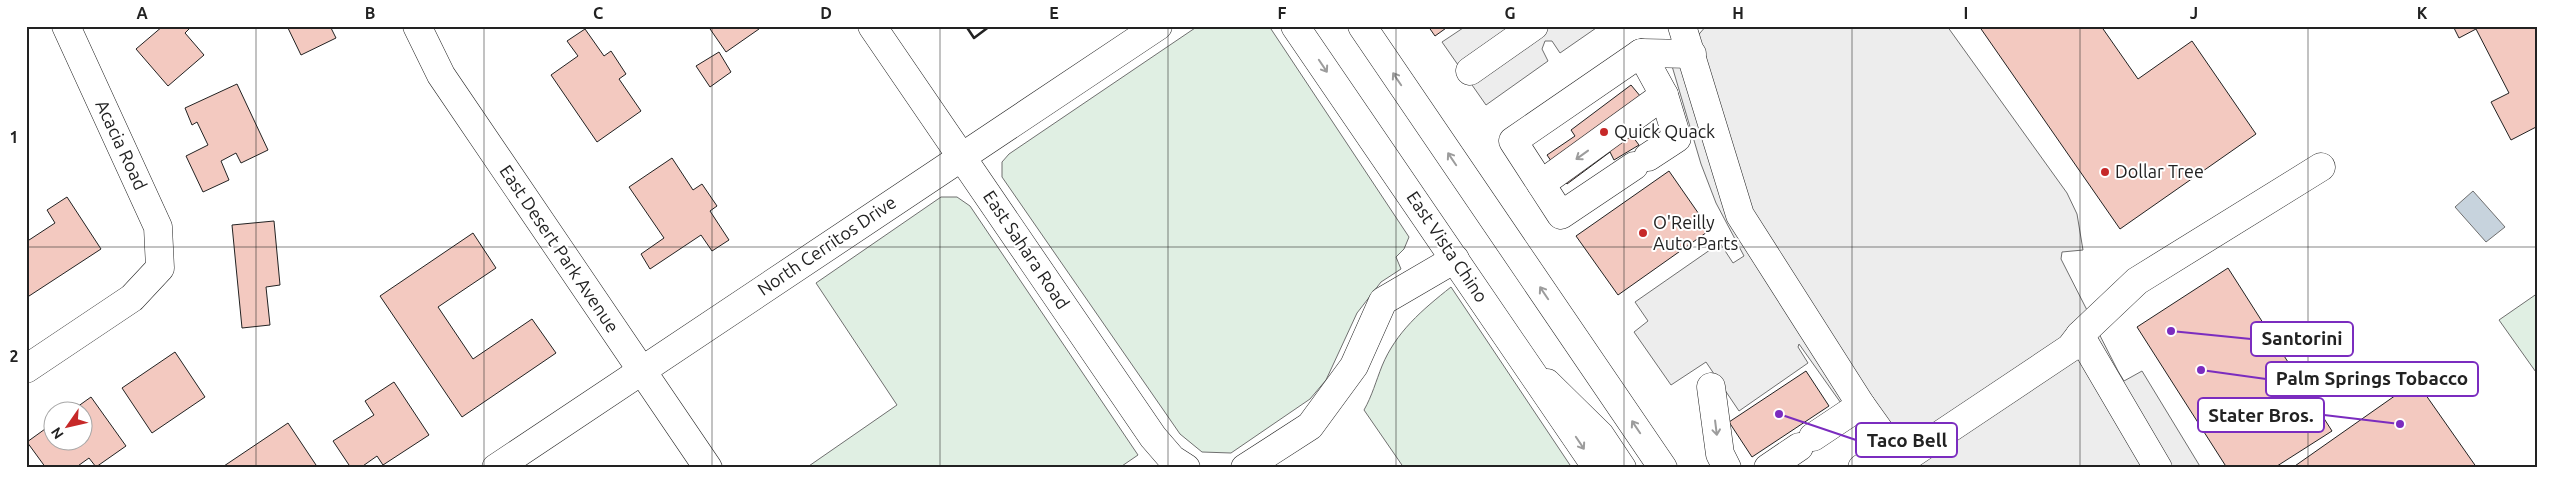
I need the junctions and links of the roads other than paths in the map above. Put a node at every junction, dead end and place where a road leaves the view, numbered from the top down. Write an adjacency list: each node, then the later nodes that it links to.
1 (66, 26): 19 (street, Acacia Road)
2 (417, 26): 20 (street, East Desert Park Avenue)
3 (872, 26): 13 (street, East Sahara Road)
4 (1295, 26): 16 (street, East Vista Chino, one-way to 16)
5 (1362, 26): 30 (street, one-way to 5)
6 (1534, 26): 11 (street)
7 (1682, 26): 10 (street)
8 (1148, 29): 13 (street, North Cerritos Drive)
9 (1641, 53): 10 (street); 12 (street); 15 (street)
10 (1692, 54): 22 (street)
11 (1470, 72)
12 (1664, 96): 15 (street, one-way to 15); 15 (street)
13 (962, 156): 20 (street, North Cerritos Drive); 26 (street, East Sahara Road)
14 (2321, 168): 17 (street)
15 (1541, 184)
16 (1455, 259): 18 (street, East Vista Chino); 27 (street)
17 (2080, 336): 23 (street); 34 (street)
18 (1523, 359): 28 (street, East Vista Chino, one-way to 28); 29 (street)
19 (26, 369)
20 (642, 370): 24 (street, North Cerritos Drive); 25 (street, East Desert Park Avenue)
21 (1711, 387): 31 (street, one-way to 31)
22 (1861, 405): 23 (street); 32 (street)
23 (1900, 459): 33 (street)
24 (496, 468)
25 (708, 468)
26 (1186, 468)
27 (1245, 468)
28 (1597, 468)
29 (1622, 468)
30 (1663, 468)
31 (1727, 468)
32 (1768, 468)
33 (1862, 468)
34 (2158, 468)

